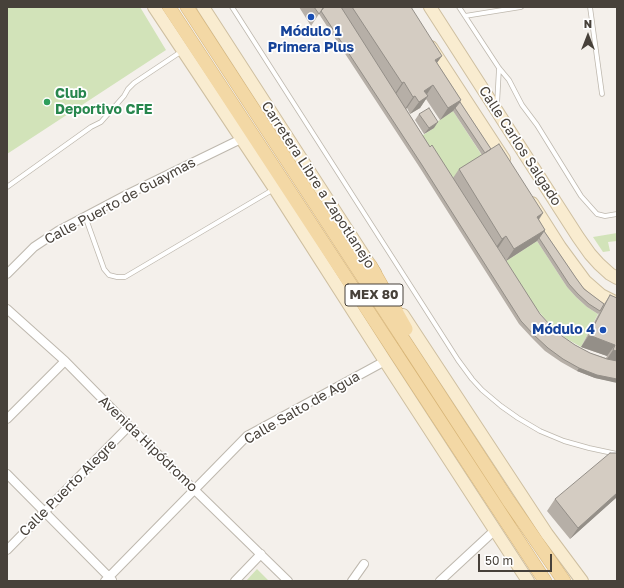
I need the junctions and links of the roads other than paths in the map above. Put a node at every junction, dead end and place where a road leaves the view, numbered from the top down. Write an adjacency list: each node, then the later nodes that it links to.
1 (154, 7): 12 (main road)
2 (169, 7): 47 (main road, Carretera Libre a Zapotlanejo / MEX 80)
3 (187, 7): 30 (main road, Carretera Libre a Zapotlanejo / MEX 80)
4 (203, 7): 23 (main road, Carretera Libre a Zapotlanejo)
5 (232, 7): 33 (lane)
6 (430, 7): 15 (main road, Calle Carlos Salgado)
7 (459, 7): 10 (lane)
8 (517, 7): 10 (lane)
9 (590, 7): 14 (lane)
10 (465, 16): 13 (lane)
11 (423, 34): 17 (main road)
12 (182, 51): 16 (main road); 18 (lane)
13 (499, 68): 15 (lane); 21 (lane)
14 (602, 94)
15 (497, 110): 25 (main road, Calle Carlos Salgado)
16 (241, 139): 19 (main road); 22 (street, Calle Puerto de Guaymas)
17 (509, 167)
18 (7, 187)
19 (274, 189): 22 (lane); 29 (main road)
20 (526, 194): 26 (main road)
21 (617, 214)
22 (85, 216): 24 (street, Calle Puerto de Guaymas)
23 (370, 265): 30 (main road); 49 (main road, Carretera Libre a Zapotlanejo)
24 (7, 274)
25 (617, 278)
26 (617, 303)
27 (7, 309): 28 (street, Avenida Hipódromo)
28 (64, 361): 31 (street); 32 (street, Avenida Hipódromo)
29 (385, 361): 35 (street, Calle Salto de Agua); 37 (main road)
30 (440, 395): 48 (main road, Carretera Libre a Zapotlanejo / MEX 80)
31 (7, 419)
32 (129, 426): 35 (street, Avenida Hipódromo); 36 (street, Calle Puerto Alegre)
33 (617, 454)
34 (7, 474): 36 (street)
35 (195, 490): 39 (street, Avenida Hipódromo); 41 (street, Calle Salto de Agua)
36 (45, 512): 38 (street, Calle Puerto Alegre); 41 (street)
37 (495, 530): 45 (street); 46 (main road)
38 (7, 550)
39 (261, 554): 42 (street); 43 (street, Avenida Hipódromo)
40 (364, 564): 44 (street)
41 (110, 580)
42 (235, 581)
43 (288, 581)
44 (352, 581)
45 (440, 581)
46 (528, 581)
47 (545, 581)
48 (564, 581)
49 (582, 581)

